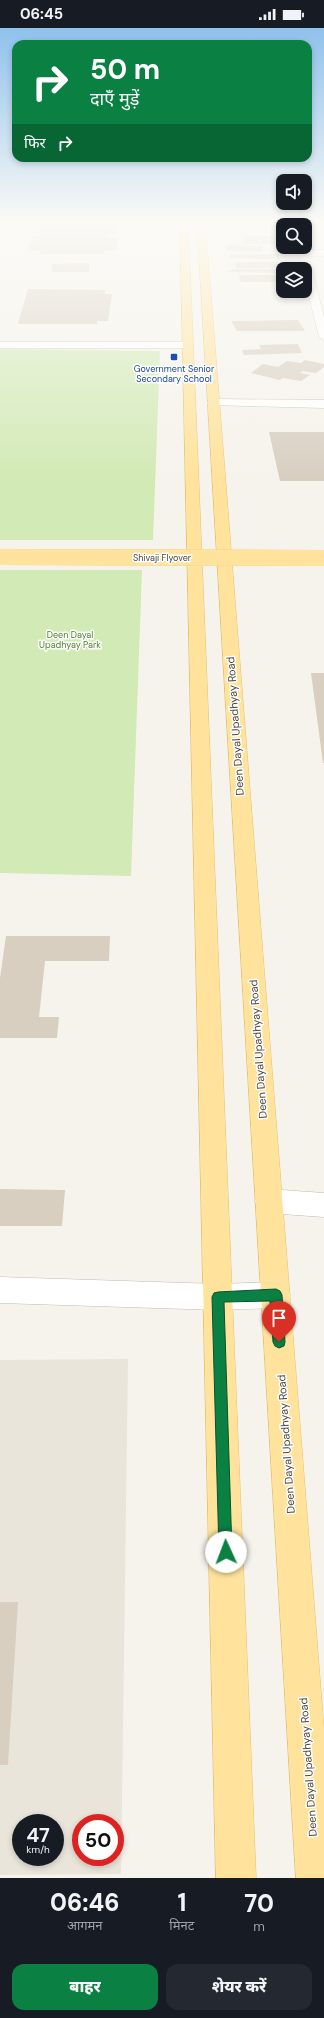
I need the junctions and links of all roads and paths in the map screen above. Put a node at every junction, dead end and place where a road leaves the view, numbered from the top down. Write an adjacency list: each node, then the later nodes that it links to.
1 (186, 306): 6 (main road)
2 (207, 306): 7 (main road, Deen Dayal Upadhyay Road)
3 (316, 306): 4 (street)
4 (324, 337)
5 (0, 345): 6 (street)
6 (187, 345): 17 (main road)
7 (213, 403): 8 (street); 13 (main road, Deen Dayal Upadhyay Road)
8 (324, 404)
9 (0, 546): 10 (main road, Shivaji Flyover)
10 (324, 546)
11 (0, 557): 12 (main road, Shivaji Flyover, bridge)
12 (324, 558)
13 (268, 1201): 14 (street); 16 (main road, Deen Dayal Upadhyay Road)
14 (324, 1205)
15 (0, 1290): 17 (street)
16 (276, 1295): 17 (street); 19 (main road, Deen Dayal Upadhyay Road)
17 (218, 1297): 18 (main road)
18 (236, 1878)
19 (316, 1878)

